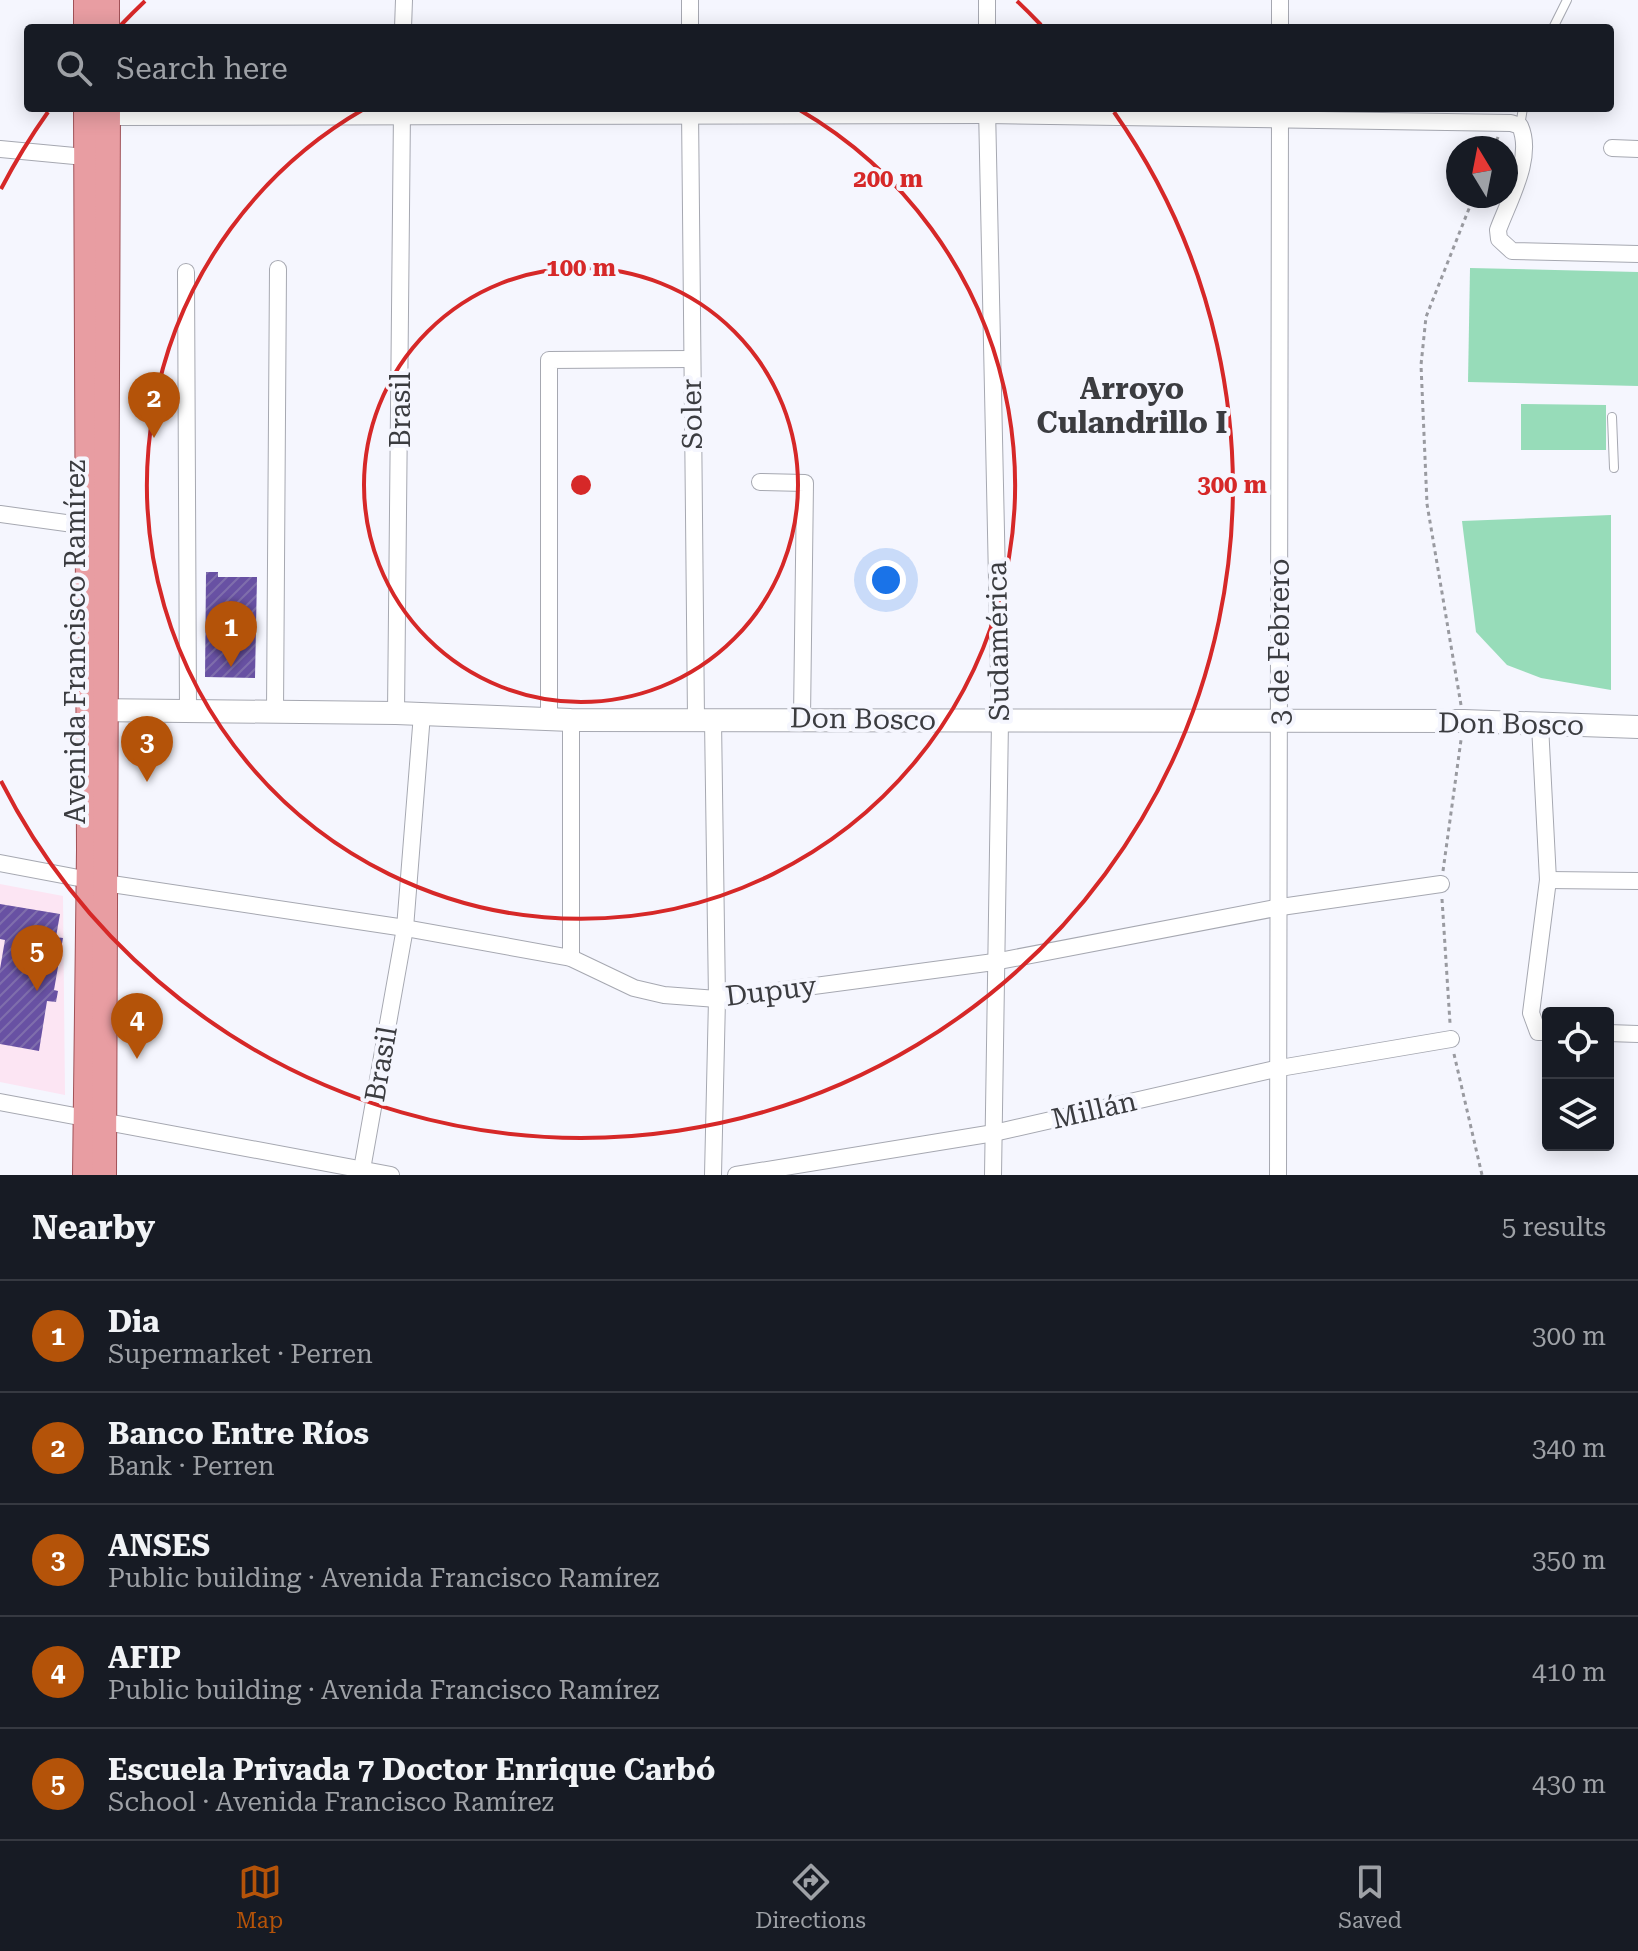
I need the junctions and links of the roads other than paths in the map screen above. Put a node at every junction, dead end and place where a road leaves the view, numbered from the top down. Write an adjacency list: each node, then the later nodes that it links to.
1 (86, 0): 8 (main road)
2 (107, 0): 9 (main road)
3 (404, 0): 10 (street)
4 (690, 0): 11 (street)
5 (987, 0): 12 (street)
6 (1280, 0): 13 (street)
7 (1567, 0): 14 (lane)
8 (86, 24)
9 (107, 24)
10 (403, 24)
11 (690, 24)
12 (987, 24)
13 (1280, 24)
14 (1555, 24)
15 (101, 112): 26 (main road, Avenida Francisco Ramírez)
16 (101, 112): 35 (main road, Avenida Francisco Ramírez)
17 (402, 112): 20 (street); 39 (street, Brasil)
18 (987, 112): 20 (street); 21 (street); 44 (street, Sudamérica)
19 (1522, 112): 22 (lane)
20 (690, 113): 30 (street, Soler)
21 (1280, 114): 22 (street); 45 (street, 3 de Febrero)
22 (1520, 126): 27 (street)
23 (1612, 148): 25 (street)
24 (0, 149): 26 (street)
25 (1638, 149)
26 (85, 157): 35 (main road, Avenida Francisco Ramírez)
27 (1638, 254)
28 (278, 269): 38 (street)
29 (186, 272): 37 (street)
30 (691, 359): 42 (street); 43 (street, Soler)
31 (1612, 417): 32 (lane)
32 (1614, 468)
33 (760, 482): 41 (street)
34 (0, 514): 35 (street)
35 (96, 527): 36 (main road, Avenida Francisco Ramírez)
36 (98, 710): 37 (main road, Don Bosco); 51 (main road, Avenida Francisco Ramírez)
37 (188, 712): 38 (main road, Don Bosco)
38 (275, 712): 39 (main road, Don Bosco)
39 (396, 713): 40 (main road, Don Bosco)
40 (422, 714): 42 (main road, Don Bosco); 54 (street, Brasil)
41 (802, 718): 43 (main road, Don Bosco); 44 (main road, Don Bosco)
42 (560, 720): 43 (main road, Don Bosco); 55 (street)
43 (704, 720): 57 (street, Soler)
44 (1000, 721): 45 (main road, Don Bosco); 56 (street, Sudamérica)
45 (1278, 723): 46 (main road, Don Bosco); 53 (street, 3 de Febrero)
46 (1540, 725): 47 (main road, Don Bosco); 49 (street)
47 (1638, 727)
48 (0, 863): 51 (street, Dupuy)
49 (1548, 880): 50 (street); 58 (street)
50 (1638, 881)
51 (97, 882): 54 (street, Dupuy); 64 (main road, Avenida Francisco Ramírez)
52 (1441, 884): 53 (street, Dupuy)
53 (1281, 907): 56 (street, Dupuy); 62 (street, 3 de Febrero)
54 (405, 928): 55 (street, Dupuy); 66 (street, Brasil)
55 (571, 958): 57 (street, Dupuy)
56 (994, 962): 57 (street, Dupuy); 65 (street, Sudamérica)
57 (717, 999): 70 (street, Soler)
58 (1542, 1030)
59 (1614, 1033): 60 (street)
60 (1638, 1034)
61 (1451, 1039): 62 (street, Millán)
62 (1280, 1068): 65 (street, Millán); 73 (street, 3 de Febrero)
63 (0, 1102): 64 (street)
64 (95, 1120): 66 (street); 67 (main road, Avenida Francisco Ramírez); 68 (main road, Avenida Francisco Ramírez)
65 (994, 1133): 71 (street, Millán); 72 (street, Sudamérica)
66 (362, 1174): 69 (street)
67 (85, 1175)
68 (104, 1175)
69 (391, 1175)
70 (713, 1175)
71 (736, 1175)
72 (993, 1175)
73 (1278, 1175)

